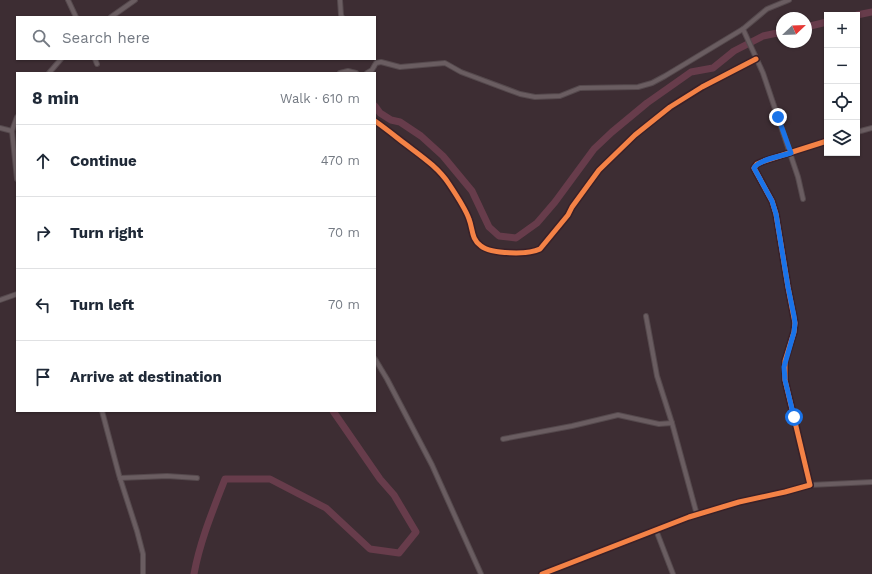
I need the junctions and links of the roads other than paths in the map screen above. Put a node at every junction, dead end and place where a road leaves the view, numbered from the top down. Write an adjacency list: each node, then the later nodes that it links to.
1 (68, 0): 5 (street)
2 (135, 0): 6 (street)
3 (340, 0): 7 (street)
4 (789, 0): 8 (street)
5 (76, 16)
6 (112, 16)
7 (341, 16)
8 (743, 30): 9 (street); 14 (street)
9 (756, 59): 16 (street); 22 (street)
10 (60, 60): 13 (street)
11 (95, 60): 12 (street)
12 (97, 64)
13 (50, 72)
14 (369, 72)
15 (16, 120): 20 (street)
16 (376, 122)
17 (0, 128): 20 (street)
18 (872, 128): 19 (street)
19 (860, 131)
20 (12, 132): 23 (street)
21 (824, 142): 22 (street)
22 (791, 153): 24 (street); 35 (street)
23 (16, 170)
24 (803, 199)
25 (16, 294): 26 (street)
26 (0, 300)
27 (646, 316): 30 (street)
28 (376, 361): 39 (street)
29 (102, 412): 32 (street)
30 (672, 423): 31 (street); 36 (street)
31 (503, 439)
32 (120, 478): 33 (street); 38 (street)
33 (197, 478)
34 (872, 482): 35 (street)
35 (810, 485): 36 (street)
36 (697, 514): 37 (street)
37 (656, 530): 40 (street); 41 (street)
38 (143, 574)
39 (481, 574)
40 (542, 574)
41 (673, 574)

